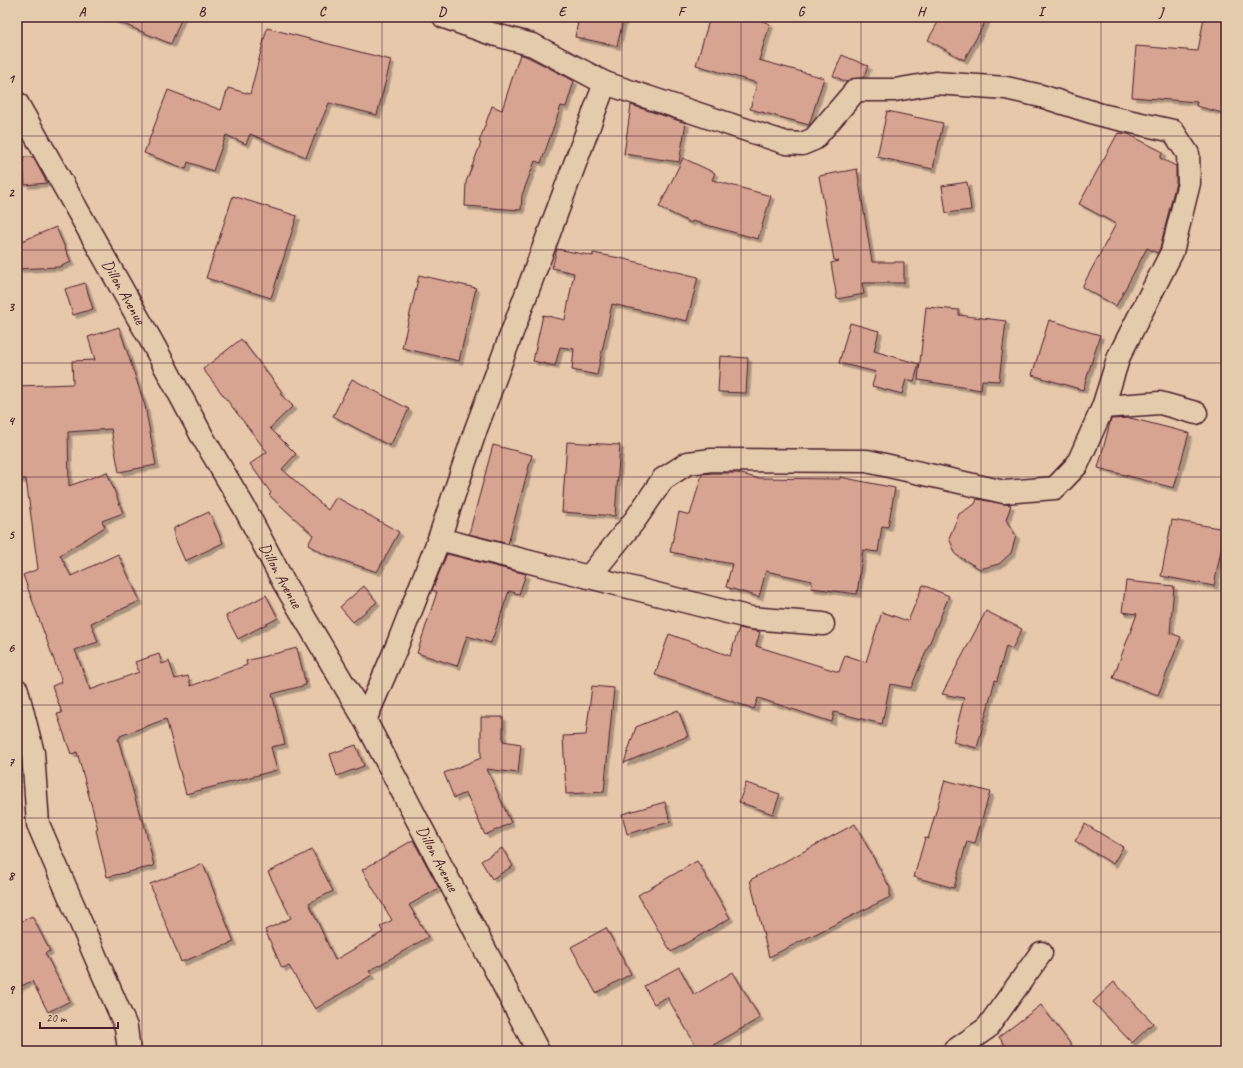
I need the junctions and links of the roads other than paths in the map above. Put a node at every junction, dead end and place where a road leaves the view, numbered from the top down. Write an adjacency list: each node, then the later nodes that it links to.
1 (444, 17): 2 (street)
2 (605, 83): 4 (street); 6 (street)
3 (17, 103): 10 (street, Dillon Avenue)
4 (1103, 407): 5 (street); 7 (street)
5 (1196, 413)
6 (439, 538): 7 (street); 10 (street)
7 (589, 576): 8 (street)
8 (823, 624)
9 (17, 690): 12 (street)
10 (365, 720): 13 (street, Dillon Avenue)
11 (1041, 953): 14 (street)
12 (130, 1051)
13 (538, 1051)
14 (954, 1051)

